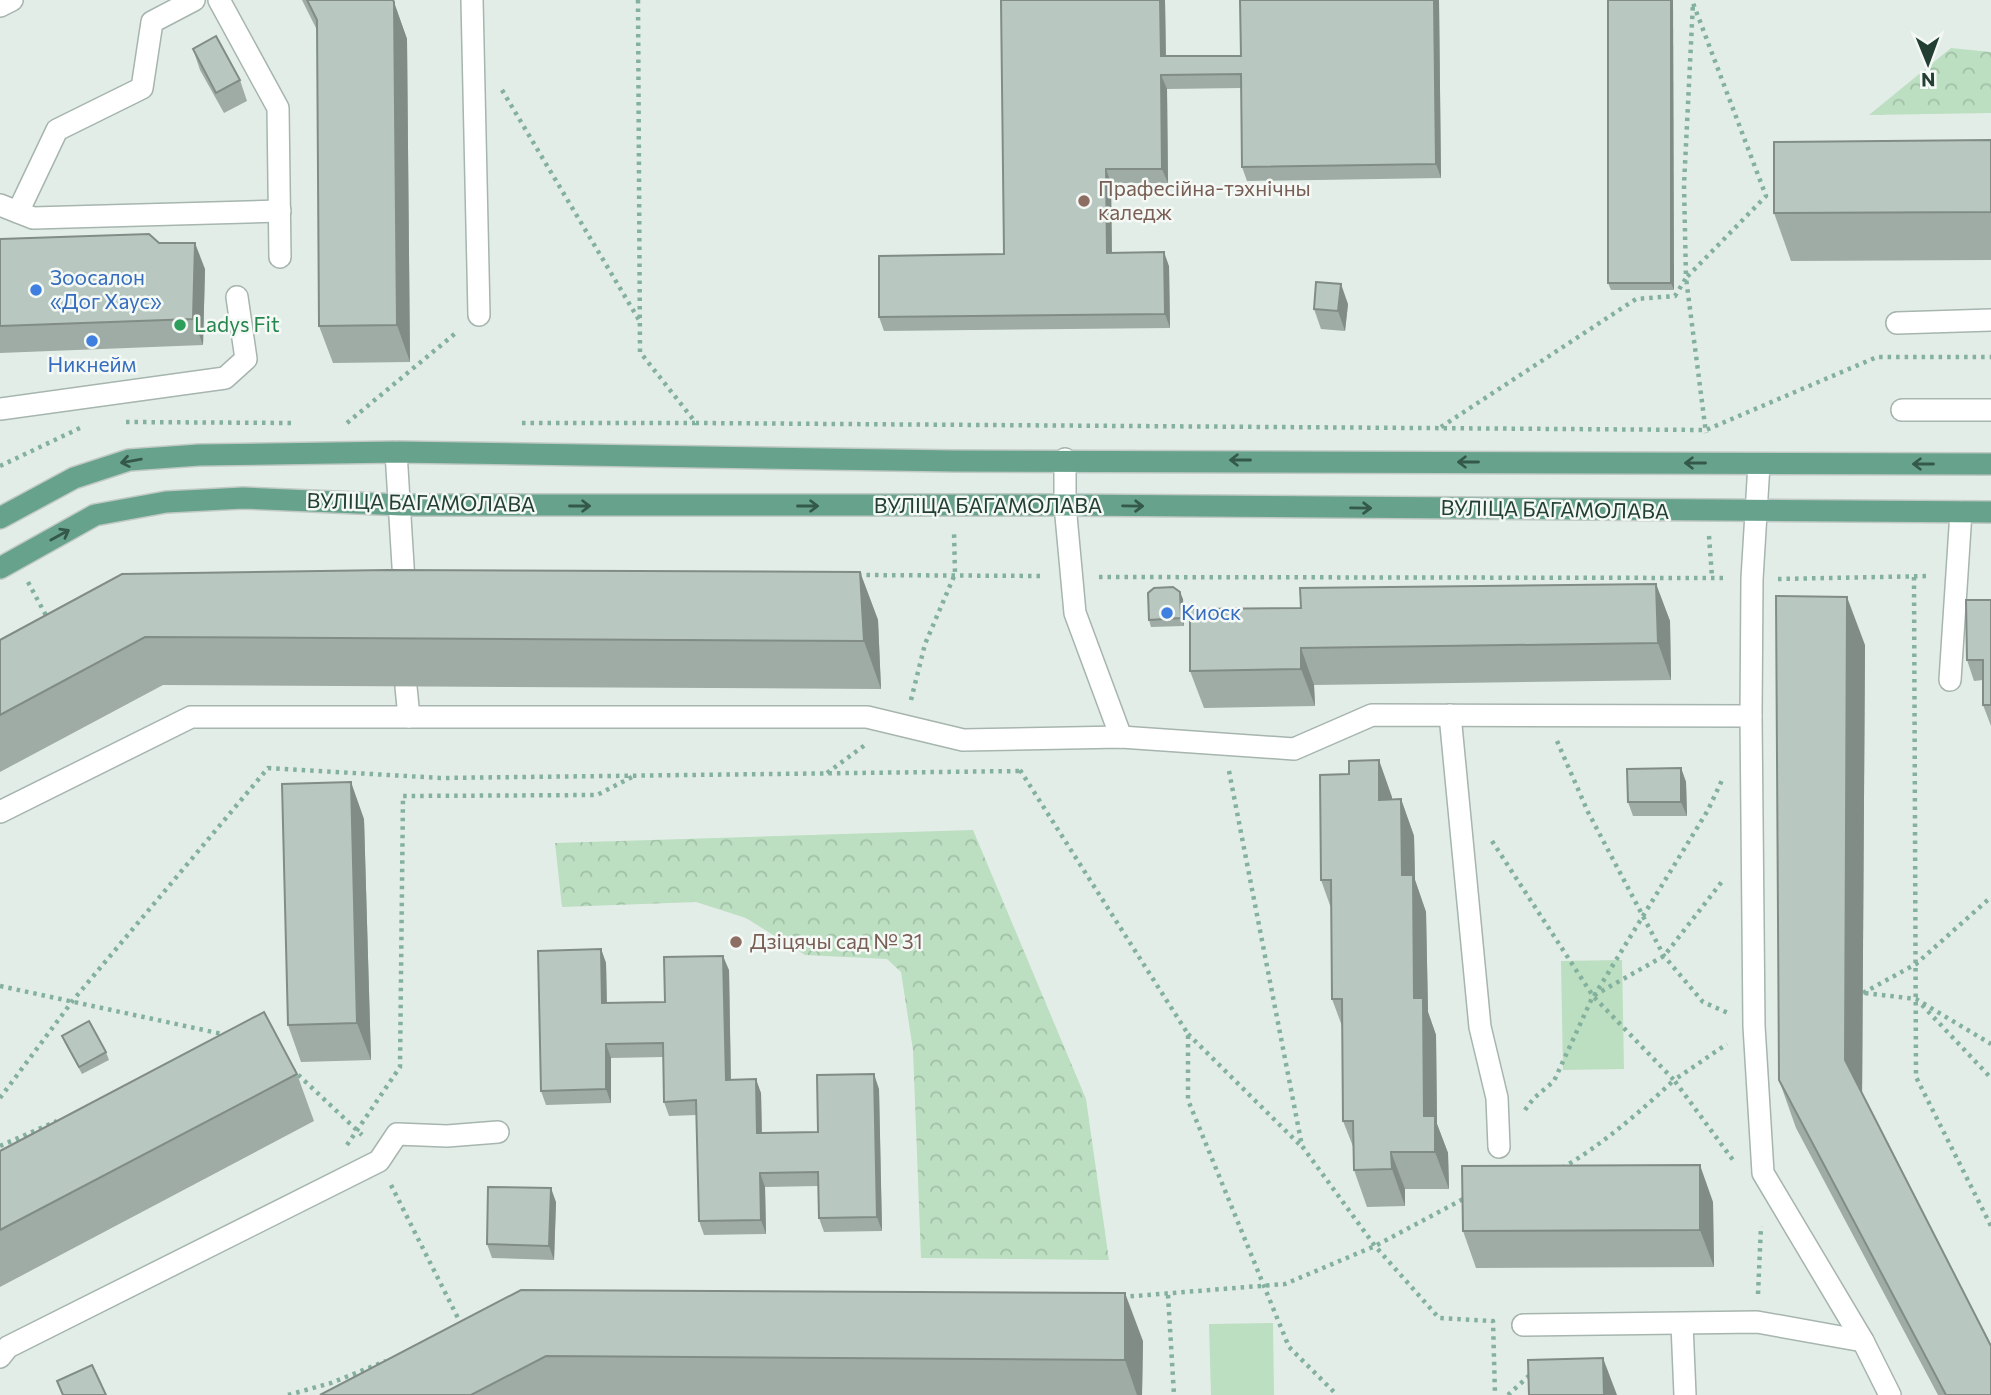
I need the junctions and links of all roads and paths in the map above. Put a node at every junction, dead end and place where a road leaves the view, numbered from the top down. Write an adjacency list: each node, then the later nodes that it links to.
1 (12, 0): 7 (lane)
2 (194, 0): 9 (lane)
3 (219, 0): 10 (lane)
4 (472, 0): 14 (lane)
5 (638, 0): 16 (path)
6 (1693, 2): 12 (path); 12 (path)
7 (0, 6)
8 (501, 87): 16 (path)
9 (9, 209): 10 (lane)
10 (279, 211): 11 (lane)
11 (280, 257)
12 (1686, 278): 23 (path); 24 (path)
13 (237, 297): 19 (lane)
14 (479, 315): 22 (path)
15 (1991, 320): 17 (lane)
16 (639, 321): 23 (path)
17 (1897, 323)
18 (1991, 357): 24 (path)
19 (0, 408)
20 (1902, 410): 21 (lane)
21 (1991, 410)
22 (347, 423)
23 (1439, 428): 24 (path)
24 (1706, 430)
25 (396, 452): 26 (main road); 29 (lane); 34 (main road, one-way to 34)
26 (1065, 459): 27 (main road, one-way to 26); 30 (lane)
27 (1759, 464): 28 (main road, one-way to 27); 31 (lane)
28 (1991, 464)
29 (402, 505): 30 (main road, ВУЛІЦА БАГАМОЛАВА, one-way to 30); 35 (main road, ВУЛІЦА БАГАМОЛАВА, one-way to 29); 43 (lane)
30 (1065, 505): 31 (main road, ВУЛІЦА БАГАМОЛАВА, one-way to 31); 39 (lane)
31 (1758, 512): 32 (main road, ВУЛІЦА БАГАМОЛАВА); 41 (lane)
32 (1961, 512): 33 (main road, ВУЛІЦА БАГАМОЛАВА); 38 (lane)
33 (1991, 512)
34 (0, 518)
35 (0, 568)
36 (955, 574): 37 (path); 39 (path); 51 (path)
37 (845, 575)
38 (1956, 576): 40 (path); 45 (lane)
39 (1070, 577): 41 (path); 52 (lane)
40 (1914, 577): 41 (path); 65 (path)
41 (1752, 579): 49 (lane)
42 (61, 616): 44 (path)
43 (405, 617)
44 (40, 627)
45 (1950, 680)
46 (406, 687): 50 (lane)
47 (1450, 715): 48 (lane); 54 (lane); 80 (lane)
48 (1546, 716): 49 (lane); 63 (path)
49 (1752, 716): 61 (lane)
50 (409, 717): 51 (lane); 59 (lane)
51 (893, 723): 53 (lane); 56 (path)
52 (1121, 737): 53 (lane); 54 (lane)
53 (1001, 739): 55 (path)
54 (1224, 744): 79 (path)
55 (1021, 771): 56 (path); 71 (path)
56 (826, 774): 58 (path)
57 (1724, 775): 63 (path)
58 (633, 776): 68 (path); 78 (path)
59 (0, 812)
60 (1488, 834): 67 (path)
61 (1754, 840): 64 (path); 70 (lane)
62 (1991, 897): 65 (path)
63 (1643, 915): 64 (path); 67 (path)
64 (1664, 956): 67 (path); 70 (path)
65 (1916, 964): 69 (path); 69 (path)
66 (0, 986): 68 (path)
67 (1593, 996): 75 (path); 80 (path)
68 (74, 999): 72 (path); 76 (path)
69 (1916, 999): 73 (path); 74 (path); 84 (path)
70 (1754, 1026): 75 (path); 81 (lane)
71 (1188, 1034): 79 (path); 86 (path)
72 (229, 1035)
73 (1991, 1044)
74 (1991, 1078)
75 (1674, 1080): 81 (path); 82 (path)
76 (0, 1098)
77 (498, 1132): 93 (lane)
78 (347, 1145)
79 (1302, 1146): 85 (path)
80 (1499, 1147)
81 (1763, 1173): 89 (path); 92 (lane)
82 (1553, 1174)
83 (1476, 1191): 85 (path)
84 (1991, 1226)
85 (1375, 1246): 86 (path); 99 (path)
86 (1264, 1286): 87 (path); 98 (path)
87 (1168, 1295): 88 (path); 97 (path)
88 (1118, 1297)
89 (1757, 1322): 90 (lane); 92 (lane)
90 (1682, 1324): 91 (lane); 101 (lane)
91 (1522, 1325)
92 (1863, 1341): 102 (lane)
93 (0, 1357)
94 (394, 1365): 96 (path)
95 (1536, 1369): 100 (path)
96 (383, 1371)
97 (1174, 1395)
98 (1336, 1395)
99 (1495, 1395)
100 (1508, 1395)
101 (1685, 1395)
102 (1890, 1395)

